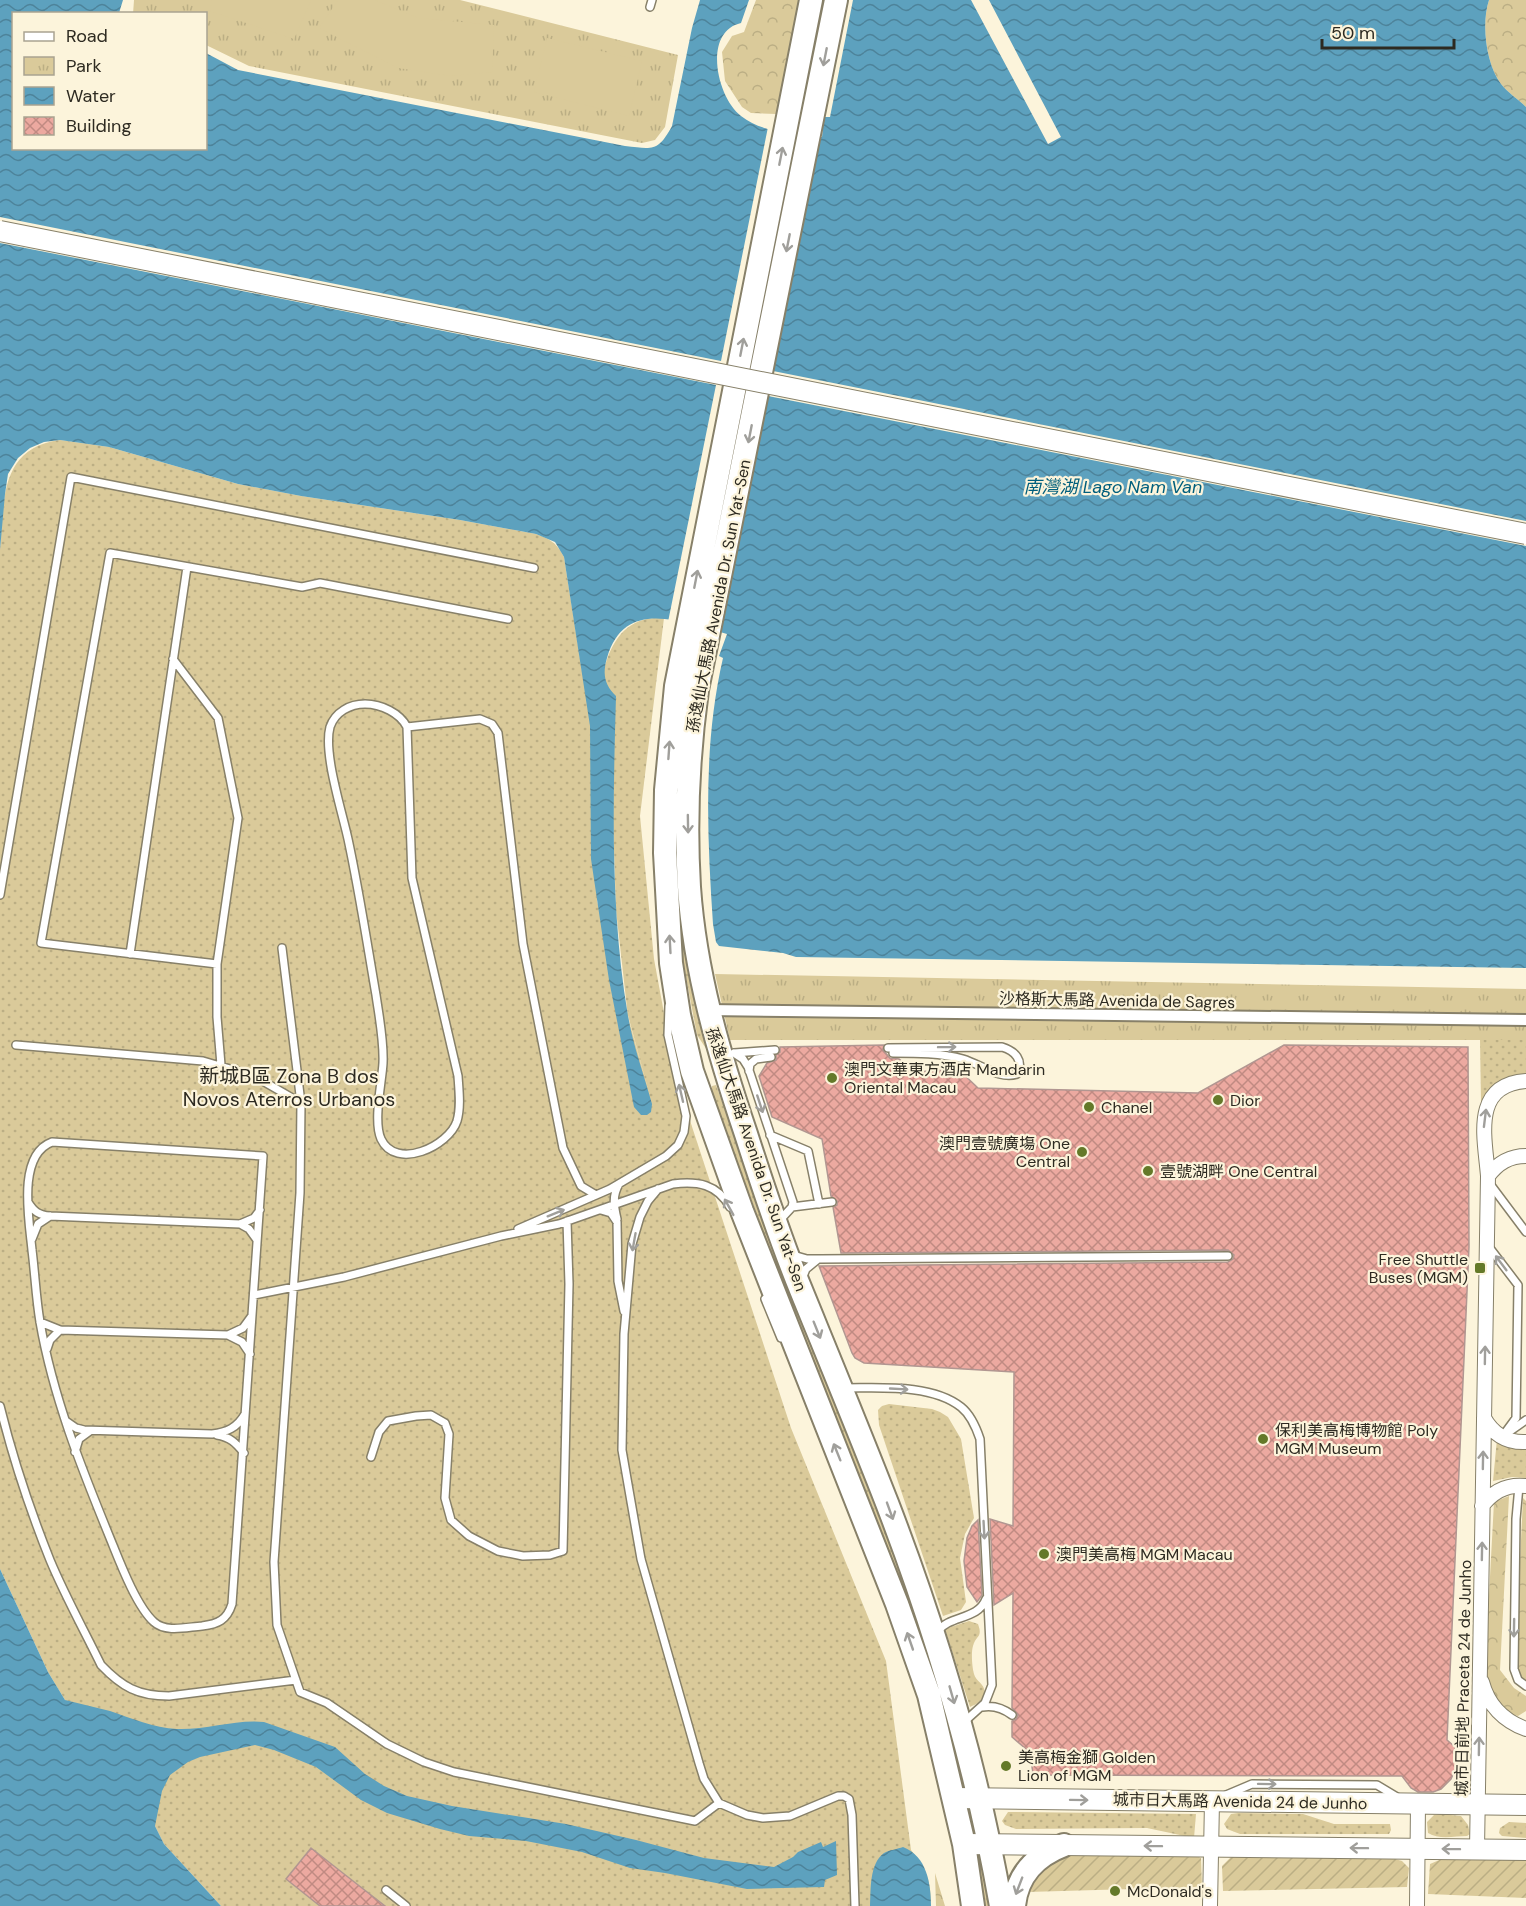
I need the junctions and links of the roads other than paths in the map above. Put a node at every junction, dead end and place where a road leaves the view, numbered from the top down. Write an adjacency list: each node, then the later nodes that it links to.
1 (811, 0): 14 (main road, 孫逸仙大馬路 Avenida Dr. Sun Yat-Sen, one-way to 1)
2 (836, 0): 15 (main road, 孫逸仙大馬路 Avenida Dr. Sun Yat-Sen, one-way to 15)
3 (0, 231): 4 (main road, bridge)
4 (1526, 534)
5 (187, 567): 7 (lane); 8 (lane); 12 (lane)
6 (534, 568): 10 (lane)
7 (508, 619)
8 (173, 659): 12 (lane); 13 (lane)
9 (407, 727): 9 (lane); 30 (lane)
10 (0, 895)
11 (282, 948): 23 (lane)
12 (130, 954): 13 (lane)
13 (217, 964): 20 (lane)
14 (674, 984): 24 (main road, 孫逸仙大馬路 Avenida Dr. Sun Yat-Sen); 28 (lane, one-way to 14)
15 (708, 1010): 16 (street, 沙格斯大馬路 Avenida de Sagres); 19 (main road, 孫逸仙大馬路 Avenida Dr. Sun Yat-Sen)
16 (1526, 1020)
17 (16, 1045): 20 (lane)
18 (891, 1051): 18 (lane, one-way to 18)
19 (727, 1055): 21 (lane); 21 (lane); 24 (main road); 43 (main road, 孫逸仙大馬路 Avenida Dr. Sun Yat-Sen)
20 (221, 1065): 23 (lane)
21 (749, 1071): 25 (lane, one-way to 25)
22 (1526, 1081): 27 (street, 城市日前地 Praceta 24 de Junho, one-way to 22)
23 (301, 1103): 52 (lane)
24 (710, 1124): 62 (main road, 孫逸仙大馬路 Avenida Dr. Sun Yat-Sen)
25 (770, 1136): 33 (lane); 35 (lane)
26 (1526, 1156): 27 (street)
27 (1488, 1179): 44 (lane); 48 (street, 城市日前地 Praceta 24 de Junho)
28 (620, 1184): 30 (lane); 34 (lane)
29 (658, 1190): 34 (lane); 38 (lane, one-way to 29); 57 (lane, one-way to 57)
30 (596, 1195): 45 (lane, one-way to 30)
31 (28, 1202): 36 (lane); 39 (lane); 47 (lane)
32 (832, 1202): 33 (lane)
33 (819, 1204): 35 (lane)
34 (614, 1205): 37 (lane); 41 (lane)
35 (792, 1207): 43 (lane)
36 (260, 1209): 42 (lane); 46 (lane)
37 (600, 1210): 40 (lane); 41 (lane)
38 (732, 1210)
39 (50, 1216): 42 (lane); 47 (lane)
40 (567, 1221): 45 (lane); 76 (lane)
41 (617, 1222): 57 (lane)
42 (240, 1224): 46 (lane)
43 (777, 1229): 49 (main road, 孫逸仙大馬路 Avenida Dr. Sun Yat-Sen)
44 (1526, 1232)
45 (501, 1236): 52 (lane)
46 (258, 1241): 55 (lane)
47 (31, 1244): 58 (lane)
48 (1487, 1244): 67 (street, 城市日前地 Praceta 24 de Junho, one-way to 48); 72 (lane, one-way to 48)
49 (786, 1251): 51 (lane); 53 (main road, 孫逸仙大馬路 Avenida Dr. Sun Yat-Sen)
50 (1228, 1256): 51 (lane)
51 (820, 1259): 53 (lane)
52 (292, 1286): 55 (lane); 82 (lane)
53 (800, 1290): 64 (main road, 孫逸仙大馬路 Avenida Dr. Sun Yat-Sen, one-way to 64)
54 (763, 1293): 62 (lane)
55 (254, 1295): 56 (lane)
56 (253, 1315): 60 (lane); 63 (lane)
57 (626, 1316): 91 (lane)
58 (40, 1322): 59 (lane); 61 (lane)
59 (60, 1330): 60 (lane); 61 (lane)
60 (228, 1335): 63 (lane)
61 (46, 1350): 68 (lane)
62 (797, 1352): 88 (main road, 孫逸仙大馬路 Avenida Dr. Sun Yat-Sen, one-way to 62)
63 (250, 1354): 66 (lane)
64 (840, 1387): 79 (lane, one-way to 79); 80 (main road, 孫逸仙大馬路 Avenida Dr. Sun Yat-Sen, one-way to 80)
65 (0, 1406): 82 (lane)
66 (247, 1411): 71 (lane); 74 (lane)
67 (1484, 1418): 72 (street); 78 (street, 城市日前地 Praceta 24 de Junho, one-way to 67)
68 (64, 1419): 70 (lane); 75 (lane)
69 (1526, 1420): 72 (lane)
70 (91, 1431): 71 (lane); 75 (lane)
71 (212, 1434): 74 (lane)
72 (1502, 1437): 73 (street)
73 (1526, 1442)
74 (244, 1453): 75 (lane)
75 (75, 1455)
76 (371, 1457)
77 (1522, 1486): 78 (street); 83 (lane, one-way to 83)
78 (1482, 1506): 81 (street, 城市日前地 Praceta 24 de Junho, one-way to 78)
79 (987, 1593): 80 (lane); 84 (lane)
80 (934, 1639): 87 (main road, 孫逸仙大馬路 Avenida Dr. Sun Yat-Sen, one-way to 87)
81 (1480, 1667): 86 (street); 93 (street, 城市日前地 Praceta 24 de Junho, one-way to 81)
82 (296, 1680): 91 (lane)
83 (1526, 1686)
84 (980, 1708): 85 (lane); 87 (lane)
85 (1012, 1715)
86 (1520, 1723)
87 (961, 1729): 89 (main road, 孫逸仙大馬路 Avenida Dr. Sun Yat-Sen)
88 (954, 1798): 89 (main road, 城市日大馬路 Avenida 24 de Junho); 95 (main road, 孫逸仙大馬路 Avenida Dr. Sun Yat-Sen)
89 (979, 1798): 90 (main road, 城市日大馬路 Avenida 24 de Junho, one-way to 90); 96 (main road, 孫逸仙大馬路 Avenida Dr. Sun Yat-Sen)
90 (1212, 1801): 92 (main road, 城市日大馬路 Avenida 24 de Junho, one-way to 92); 98 (street)
91 (719, 1803): 104 (lane)
92 (1413, 1803): 93 (main road, 城市日大馬路 Avenida 24 de Junho); 99 (street)
93 (1478, 1804): 94 (main road, 城市日大馬路 Avenida 24 de Junho); 100 (street, 城市日前地 Praceta 24 de Junho)
94 (1526, 1805)
95 (964, 1844): 96 (main road); 105 (main road, 孫逸仙大馬路 Avenida Dr. Sun Yat-Sen)
96 (990, 1844): 97 (main road); 106 (main road, 孫逸仙大馬路 Avenida Dr. Sun Yat-Sen)
97 (1064, 1845): 98 (main road, one-way to 97); 107 (main road, one-way to 107)
98 (1211, 1846): 99 (main road, one-way to 98); 108 (street)
99 (1418, 1849): 100 (main road, one-way to 99); 109 (street)
100 (1477, 1849): 101 (main road)
101 (1526, 1850)
102 (386, 1890): 103 (lane)
103 (406, 1906)
104 (855, 1906)
105 (973, 1906)
106 (1001, 1906)
107 (1014, 1906)
108 (1210, 1906)
109 (1417, 1906)

